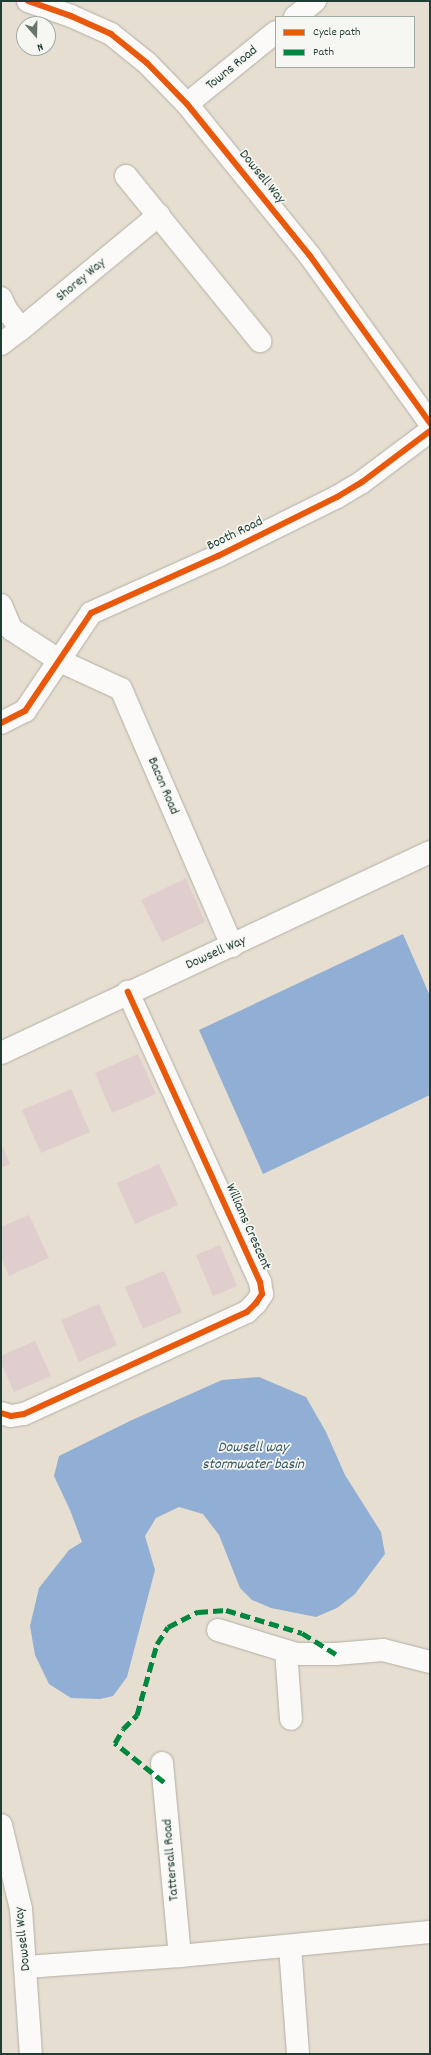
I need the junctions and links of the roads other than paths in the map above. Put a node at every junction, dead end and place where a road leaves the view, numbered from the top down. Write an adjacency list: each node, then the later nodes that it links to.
1 (28, 1): 5 (street, Dowsell Way)
2 (315, 1): 3 (street)
3 (296, 16)
4 (275, 33): 5 (street, Towns Road)
5 (187, 104): 12 (street, Dowsell Way)
6 (126, 176): 7 (street)
7 (159, 215): 9 (street, Shorey Way); 10 (street)
8 (1, 298): 9 (street)
9 (21, 330): 11 (street, Shorey Way)
10 (260, 341)
11 (1, 344)
12 (430, 423)
13 (430, 431): 15 (street, Booth Road)
14 (1, 605): 15 (street, Bacon Road)
15 (60, 661): 16 (street, Booth Road); 18 (street, Bacon Road)
16 (1, 722)
17 (430, 852): 18 (street, Dowsell Way)
18 (232, 946): 19 (street, Dowsell Way)
19 (128, 992): 20 (street, Dowsell Way); 21 (street, Williams Crescent)
20 (1, 1054)
21 (1, 1414)
22 (218, 1630): 23 (street)
23 (286, 1651): 24 (street); 25 (street)
24 (430, 1662)
25 (291, 1719)
26 (162, 1763): 31 (street, Tattersall Road)
27 (1, 1825): 28 (street, Dowsell Way)
28 (6, 1860): 32 (street, Dowsell Way)
29 (430, 1932): 30 (street)
30 (290, 1947): 31 (street); 34 (street)
31 (180, 1956): 32 (street)
32 (26, 1967): 33 (street, Dowsell Way)
33 (31, 2054)
34 (298, 2054)

